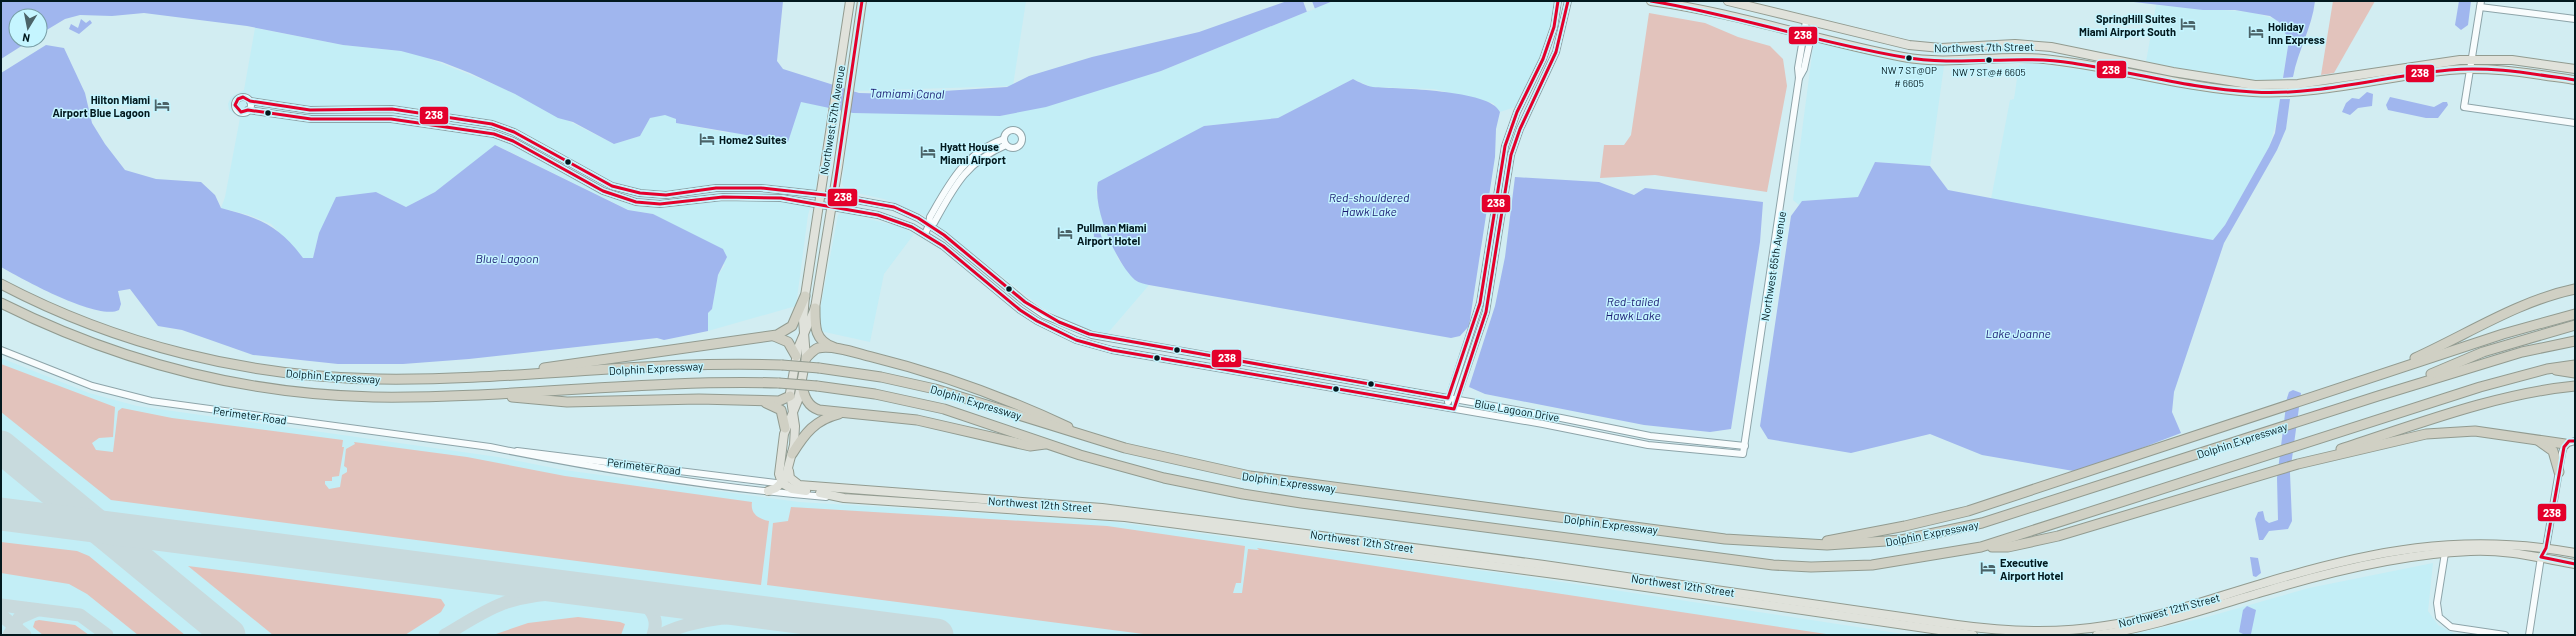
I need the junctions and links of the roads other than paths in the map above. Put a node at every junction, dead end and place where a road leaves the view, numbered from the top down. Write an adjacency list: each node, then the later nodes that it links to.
1 (851, 1): 8 (main road, Northwest 57th Avenue); 9 (main road)
2 (862, 1): 9 (main road, Northwest 57th Avenue)
3 (1558, 1): 67 (street)
4 (1568, 1): 68 (street)
5 (1651, 1): 12 (main road, Northwest 7th Street)
6 (1728, 1): 11 (main road, Northwest 7th Street)
7 (2481, 4): 10 (street); 14 (street)
8 (848, 18): 13 (main road); 29 (main road, Northwest 57th Avenue)
9 (859, 18): 13 (main road, Northwest 57th Avenue)
10 (2575, 20)
11 (1810, 22): 12 (street, Northwest 65th Avenue); 19 (main road, Northwest 7th Street)
12 (1807, 34): 19 (main road, Northwest 7th Street); 80 (street, Northwest 65th Avenue)
13 (855, 43): 28 (main road, Northwest 57th Avenue)
14 (2472, 60): 15 (main road, Northwest 7th Street); 16 (street); 17 (main road, Northwest 7th Street)
15 (2575, 68)
16 (2470, 69): 17 (main road, Northwest 7th Street); 18 (main road, Northwest 7th Street); 23 (street)
17 (2390, 74): 19 (main road, Northwest 7th Street)
18 (2575, 80)
19 (2298, 88)
20 (250, 101): 21 (street); 21 (street); 22 (street, Blue Lagoon Drive)
21 (248, 110): 24 (street, Blue Lagoon Drive)
22 (456, 119): 24 (street); 26 (street, Blue Lagoon Drive)
23 (2575, 123)
24 (455, 128): 27 (street, Blue Lagoon Drive)
25 (1005, 142): 31 (street)
26 (598, 179): 27 (street); 29 (street, Blue Lagoon Drive)
27 (593, 186): 29 (street, Blue Lagoon Drive)
28 (834, 196): 29 (street, Blue Lagoon Drive); 30 (main road, Northwest 57th Avenue); 31 (street, Blue Lagoon Drive)
29 (820, 199): 30 (street, Blue Lagoon Drive); 33 (main road, Northwest 57th Avenue)
30 (832, 205): 32 (street, Blue Lagoon Drive); 39 (main road, Northwest 57th Avenue)
31 (929, 225): 32 (street); 40 (street, Blue Lagoon Drive)
32 (925, 234): 43 (street, Blue Lagoon Drive)
33 (810, 260): 37 (main road, Northwest 57th Avenue); 39 (main road)
34 (1, 279): 38 (highway)
35 (1, 284): 38 (highway, Dolphin Expressway)
36 (2575, 289): 59 (highway)
37 (805, 296): 47 (main road, Northwest 57th Avenue); 48 (highway)
38 (29, 298): 61 (highway, Dolphin Expressway)
39 (816, 298): 42 (main road, Northwest 57th Avenue)
40 (1026, 302): 43 (street); 53 (street, Blue Lagoon Drive)
41 (1, 303): 64 (highway, Dolphin Expressway)
42 (815, 308): 47 (main road, Northwest 57th Avenue); 52 (highway)
43 (1020, 310): 56 (street, Blue Lagoon Drive)
44 (2575, 314): 59 (highway)
45 (2575, 325): 49 (highway)
46 (2575, 330): 49 (highway)
47 (804, 334): 54 (main road, Northwest 57th Avenue); 55 (main road, Northwest 57th Avenue)
48 (774, 336): 54 (highway); 61 (highway)
49 (2526, 339): 66 (highway)
50 (2575, 342): 66 (highway, Dolphin Expressway)
51 (1, 350): 81 (street, Perimeter Road)
52 (840, 350): 55 (highway); 75 (highway)
53 (1198, 355): 56 (street); 67 (street, Blue Lagoon Drive)
54 (796, 356): 65 (main road, Northwest 57th Avenue)
55 (806, 358): 62 (main road, Northwest 57th Avenue)
56 (1192, 363): 70 (street, Blue Lagoon Drive)
57 (2575, 364): 58 (highway, Dolphin Expressway)
58 (2547, 369): 60 (highway); 92 (highway, Dolphin Expressway)
59 (2388, 373): 91 (highway)
60 (2575, 373)
61 (501, 375): 75 (highway, Dolphin Expressway, bridge)
62 (802, 383): 72 (highway); 73 (main road, Northwest 57th Avenue)
63 (2575, 386): 84 (highway)
64 (481, 394): 69 (highway); 78 (highway, Dolphin Expressway, bridge)
65 (790, 396): 69 (highway); 73 (main road, Northwest 57th Avenue)
66 (2378, 396): 91 (highway, Dolphin Expressway)
67 (1448, 398): 68 (street, Blue Lagoon Drive); 70 (street)
68 (1456, 399): 71 (street); 80 (street, Blue Lagoon Drive)
69 (760, 400): 74 (highway)
70 (1446, 407): 71 (street, Blue Lagoon Drive)
71 (1454, 409): 83 (street, Blue Lagoon Drive)
72 (847, 412): 78 (highway); 82 (highway)
73 (792, 414): 74 (main road); 82 (main road, Northwest 57th Avenue)
74 (786, 428): 87 (main road)
75 (1092, 439): 91 (highway, Dolphin Expressway)
76 (2536, 439): 79 (highway); 84 (highway); 86 (highway)
77 (2575, 441): 79 (street)
78 (1046, 444): 92 (highway, Dolphin Expressway)
79 (2565, 444): 86 (street)
80 (1745, 446): 83 (street, Northwest 65th Avenue)
81 (505, 450): 87 (street, Perimeter Road); 89 (street, Perimeter Road)
82 (792, 454): 85 (main road, Northwest 57th Avenue)
83 (1743, 454)
84 (2298, 464): 92 (highway)
85 (788, 471): 87 (main road, Northwest 57th Avenue); 88 (main road)
86 (2559, 472): 93 (street)
87 (782, 483): 88 (street, Northwest 12th Street); 89 (main road); 90 (main road)
88 (799, 485): 93 (main road, Northwest 12th Street)
89 (768, 491): 90 (street, Northwest 12th Street)
90 (844, 498): 98 (main road, Northwest 12th Street)
91 (1800, 545)
92 (1981, 547)
93 (2546, 548): 95 (main road, Northwest 12th Street); 96 (street)
94 (2445, 553): 96 (main road, Northwest 12th Street); 99 (main road, Northwest 12th Street); 100 (street)
95 (2575, 553)
96 (2541, 557): 97 (main road, Northwest 12th Street); 101 (street)
97 (2575, 564)
98 (1973, 635)
99 (2097, 635)
100 (2505, 635)
101 (2529, 635)

